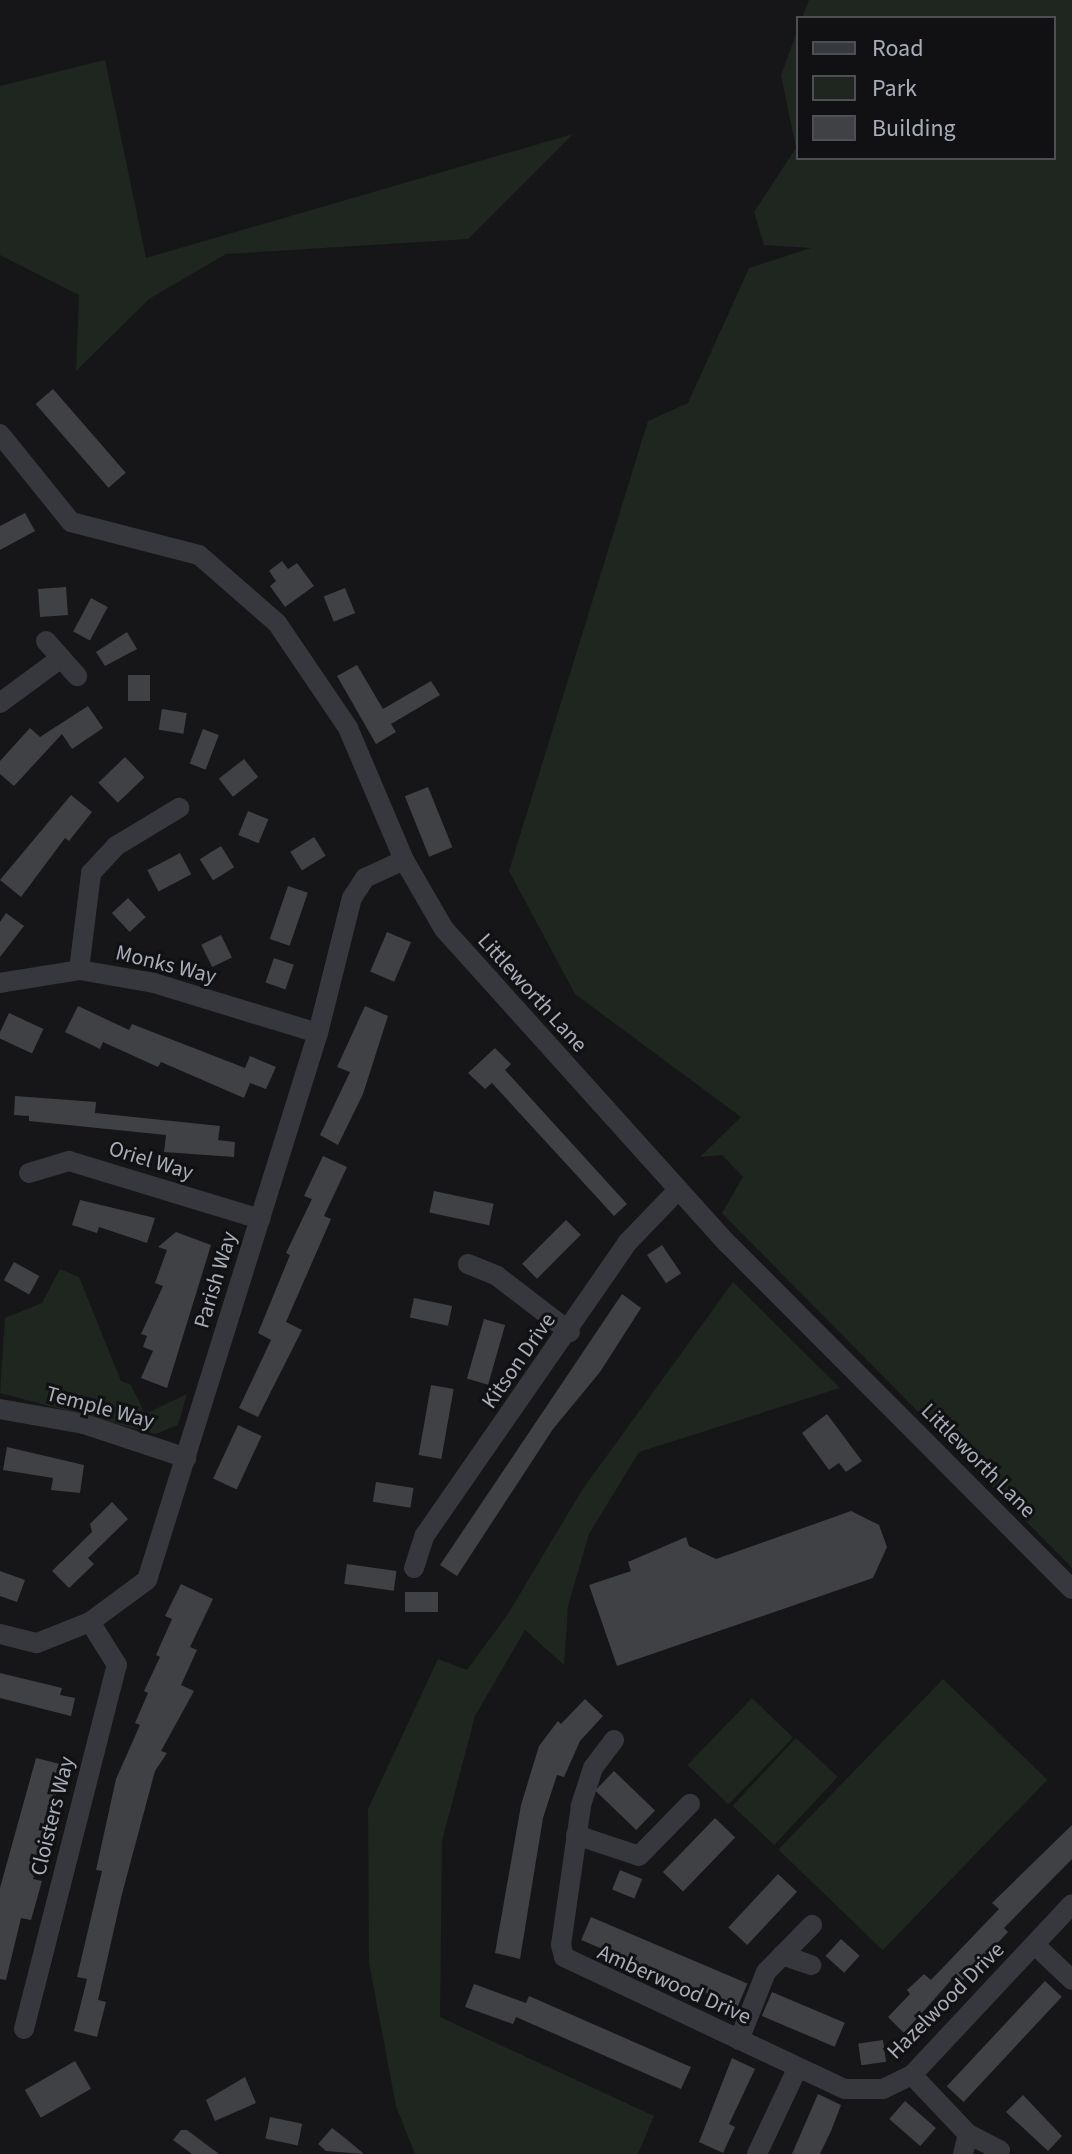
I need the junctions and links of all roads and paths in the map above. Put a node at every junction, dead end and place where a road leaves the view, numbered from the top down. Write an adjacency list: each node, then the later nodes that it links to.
1 (0, 434): 7 (street, Littleworth Lane)
2 (46, 641): 3 (street)
3 (61, 658): 4 (street); 5 (street)
4 (77, 676)
5 (0, 703)
6 (179, 808): 8 (street)
7 (404, 860): 10 (street, Parish Way); 12 (street, Littleworth Lane)
8 (79, 970): 9 (street, Monks Way); 10 (street, Monks Way)
9 (0, 983)
10 (318, 1033): 13 (street, Parish Way)
11 (29, 1173): 13 (street, Oriel Way)
12 (677, 1191): 15 (street, Kitson Drive); 19 (street, Littleworth Lane)
13 (260, 1219): 17 (street, Parish Way)
14 (468, 1264): 15 (street)
15 (570, 1332): 18 (street, Kitson Drive)
16 (0, 1409): 17 (street, Temple Way)
17 (186, 1458): 20 (street, Parish Way)
18 (414, 1568)
19 (1072, 1589)
20 (90, 1622): 21 (street, Parish Way); 31 (street, Cloisters Way)
21 (0, 1634)
22 (614, 1740): 24 (street, Amberwood Drive)
23 (690, 1804): 24 (street)
24 (576, 1835): 32 (street, Amberwood Drive)
25 (1072, 1904): 27 (street, Hazelwood Drive)
26 (812, 1925): 28 (street)
27 (1035, 1945): 30 (street, Hazelwood Drive); 34 (street, Hazelwood Drive)
28 (782, 1955): 29 (street); 32 (street)
29 (811, 1965)
30 (1072, 1980)
31 (24, 2029)
32 (739, 2040): 33 (street, Amberwood Drive)
33 (797, 2069): 34 (street, Hazelwood Drive); 37 (street)
34 (912, 2075): 35 (street)
35 (966, 2144): 36 (street)
36 (1000, 2150)
37 (757, 2154)

